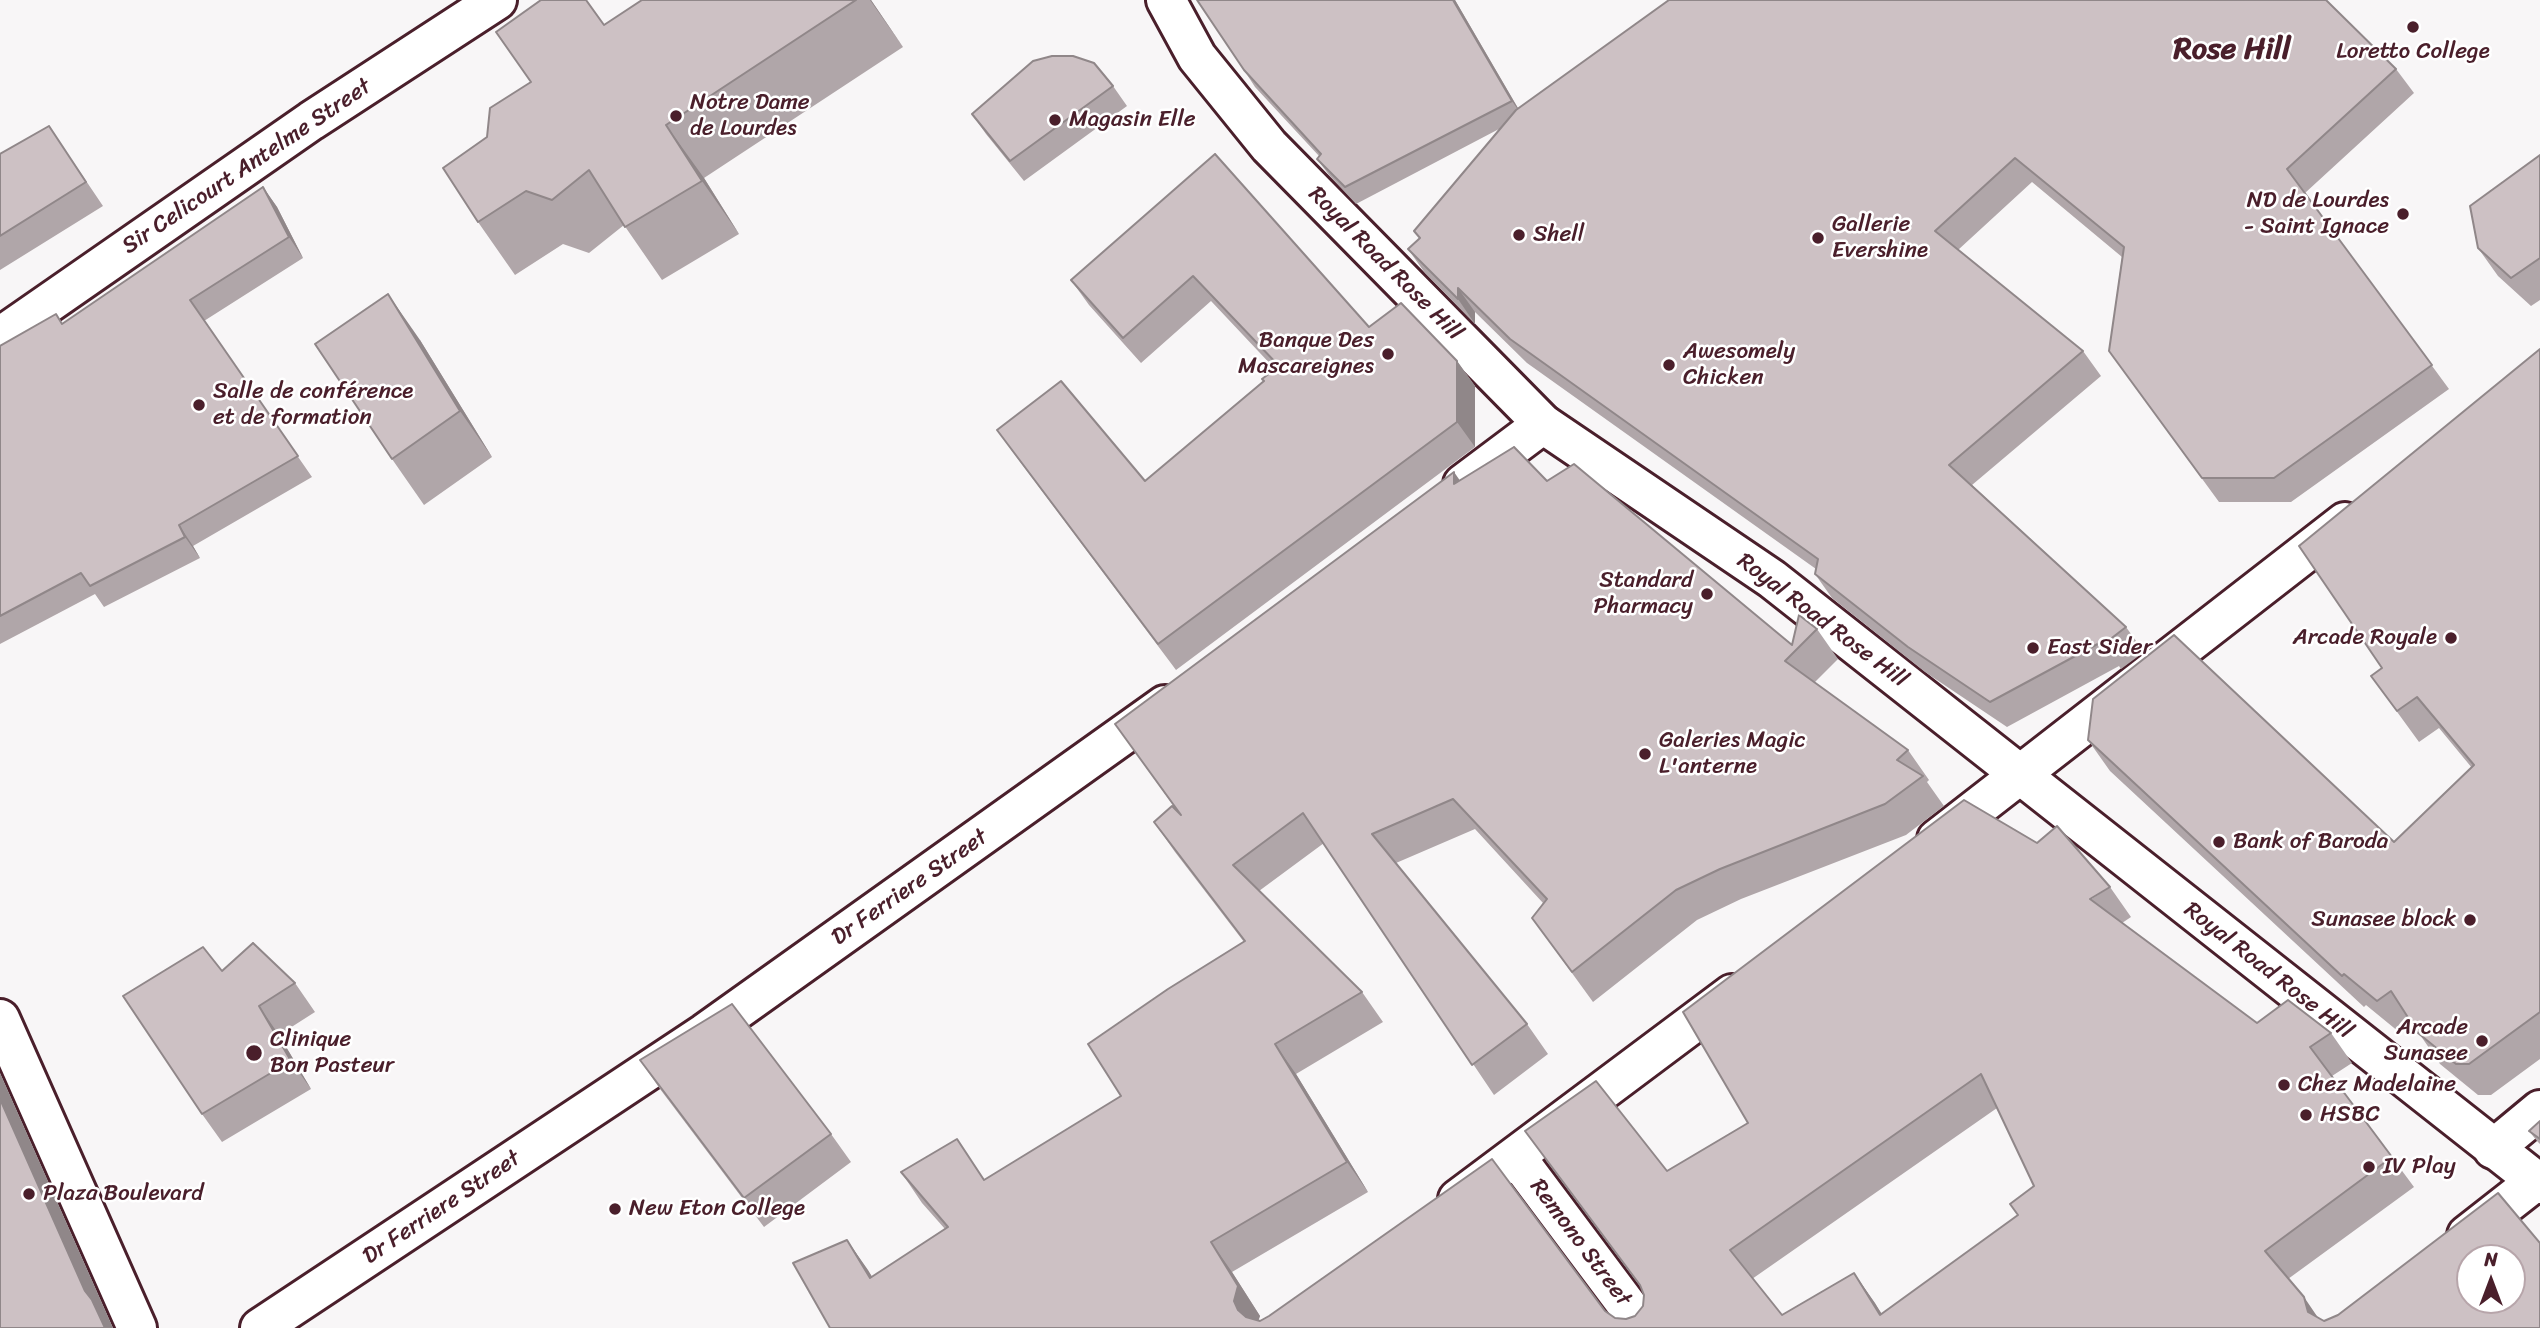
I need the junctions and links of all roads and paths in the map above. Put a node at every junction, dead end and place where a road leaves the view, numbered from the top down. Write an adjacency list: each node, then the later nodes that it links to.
1 (496, 0): 3 (street, Sir Celicourt Antelme Street)
2 (1166, 0): 4 (street, Royal Road Rose Hill)
3 (0, 337)
4 (1543, 424): 6 (street); 8 (street, Royal Road Rose Hill)
5 (2367, 505): 8 (street)
6 (1431, 508)
7 (1195, 683): 19 (street, Dr Ferriere Street)
8 (2021, 775): 9 (street); 13 (street, Royal Road Rose Hill)
9 (1911, 858)
10 (1758, 975): 14 (street)
11 (0, 1019): 18 (street)
12 (2540, 1110): 13 (street)
13 (2493, 1149): 15 (street, Royal Road Rose Hill)
14 (1516, 1157): 16 (street); 20 (street, Remono Street)
15 (2538, 1182): 17 (street)
16 (1425, 1222)
17 (2441, 1254)
18 (137, 1328)
19 (260, 1328)
20 (1644, 1328)

